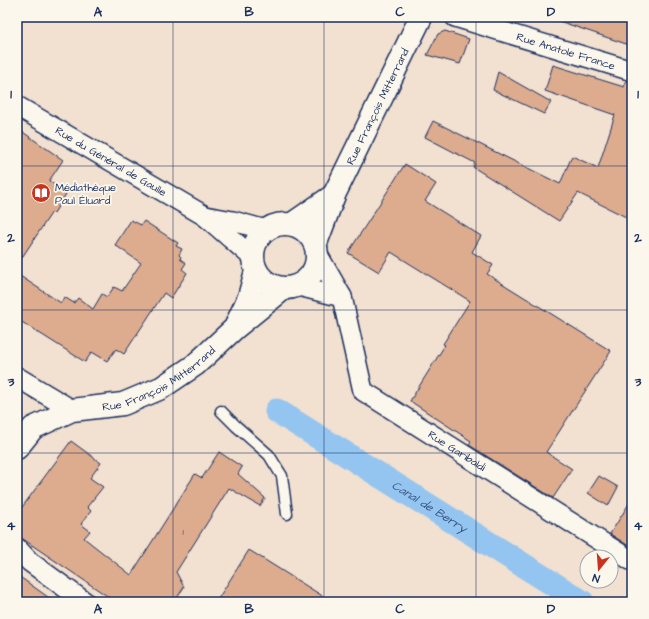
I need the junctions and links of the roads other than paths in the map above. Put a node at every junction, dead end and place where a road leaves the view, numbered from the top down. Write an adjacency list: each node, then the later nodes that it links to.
1 (420, 17): 5 (main road, Rue François Mitterrand)
2 (455, 17): 3 (street, Rue Anatole France)
3 (632, 71)
4 (17, 106): 6 (street, Rue du Général de Gaulle)
5 (334, 195): 7 (main road, Rue François Mitterrand); 9 (main road, Rue François Mitterrand)
6 (205, 216): 8 (street, Rue du Général de Gaulle); 10 (street, Rue du Général de Gaulle)
7 (292, 224): 8 (main road); 9 (main road)
8 (266, 230): 10 (main road)
9 (317, 249): 11 (main road); 12 (street, Rue Garibaldi)
10 (254, 264): 11 (main road); 13 (main road, Rue François Mitterrand)
11 (291, 288): 12 (street); 13 (main road, Rue François Mitterrand)
12 (342, 298): 21 (street, Rue Garibaldi)
13 (235, 328): 15 (main road, Rue François Mitterrand)
14 (17, 377): 15 (street)
15 (72, 410): 17 (main road, Rue François Mitterrand)
16 (221, 412): 18 (lane)
17 (17, 448)
18 (287, 514)
19 (17, 548): 20 (street)
20 (23, 560): 22 (street)
21 (632, 561)
22 (85, 602)

